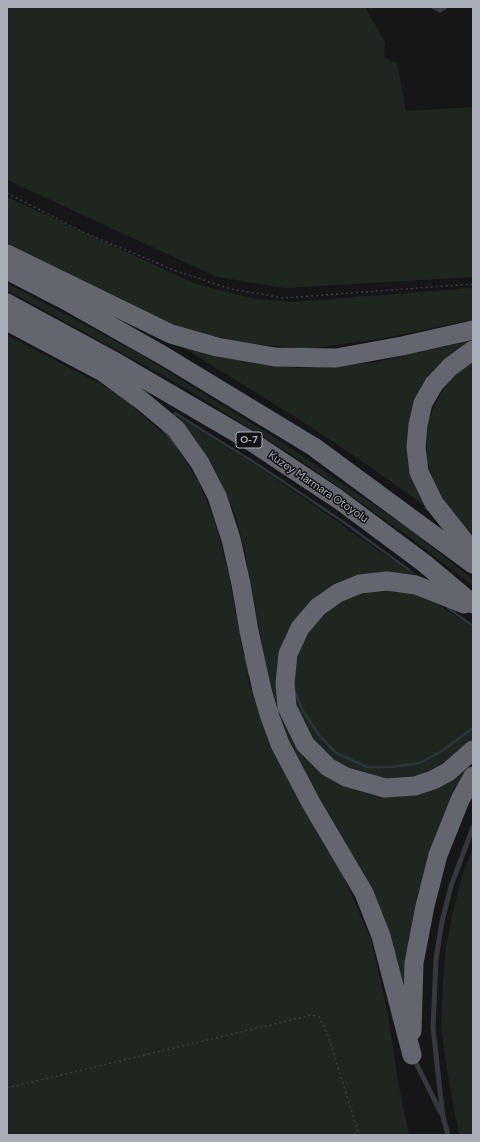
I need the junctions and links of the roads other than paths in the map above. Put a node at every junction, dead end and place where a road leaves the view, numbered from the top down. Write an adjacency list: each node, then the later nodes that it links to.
1 (434, 7): 2 (lane)
2 (445, 7)
3 (7, 254): 7 (highway)
4 (7, 270): 10 (highway, O-7)
5 (7, 303): 11 (highway, Kuzey Marmara Otoyolu / O-7)
6 (7, 321): 16 (highway)
7 (473, 330)
8 (473, 350): 9 (highway)
9 (473, 552)
10 (473, 564)
11 (473, 604)
12 (473, 608): 13 (highway)
13 (473, 750)
14 (473, 776): 16 (highway)
15 (473, 828): 17 (lane)
16 (412, 1055): 17 (lane)
17 (443, 1117): 18 (lane)
18 (448, 1135)

